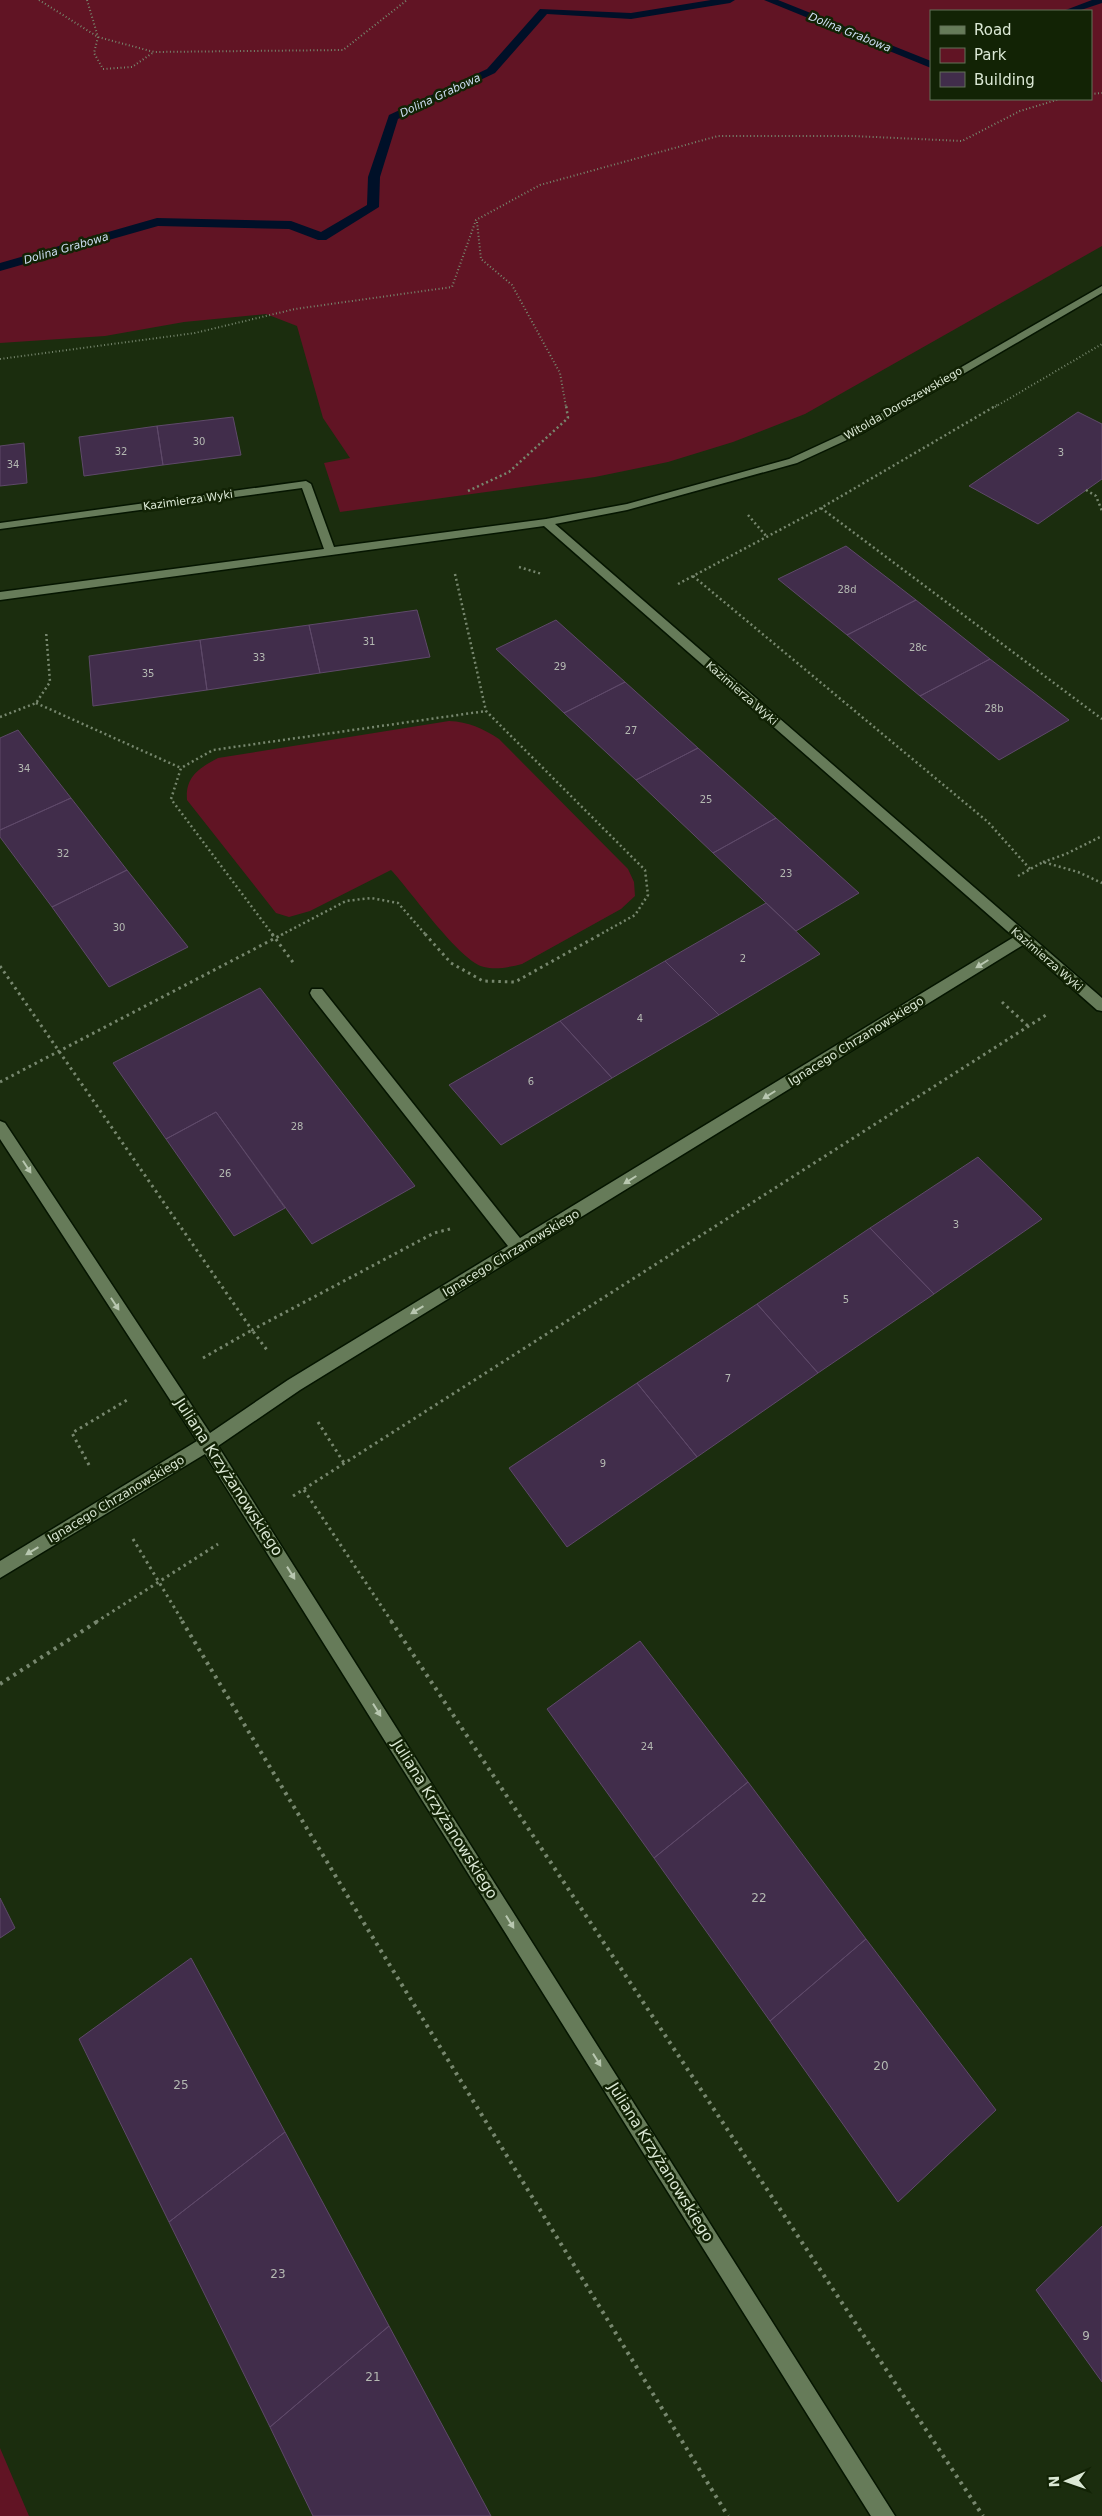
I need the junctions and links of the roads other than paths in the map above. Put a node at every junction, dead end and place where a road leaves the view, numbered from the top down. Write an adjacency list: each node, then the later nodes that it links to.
1 (1102, 289): 2 (street, Witolda Doroszewskiego)
2 (546, 522): 4 (street); 6 (street, Kazimierza Wyki)
3 (0, 526): 4 (street, Kazimierza Wyki)
4 (330, 550): 5 (street)
5 (0, 596)
6 (1023, 938): 8 (street, Kazimierza Wyki); 10 (street, Ignacego Chrzanowskiego, one-way to 10)
7 (317, 992): 10 (street)
8 (1102, 1006)
9 (0, 1126): 11 (street, Juliana Krzyżanowskiego, one-way to 11)
10 (519, 1248): 11 (street, Ignacego Chrzanowskiego, one-way to 11)
11 (208, 1444): 12 (street, Ignacego Chrzanowskiego, one-way to 12); 13 (street, Juliana Krzyżanowskiego, one-way to 13)
12 (0, 1570)
13 (884, 2516)

